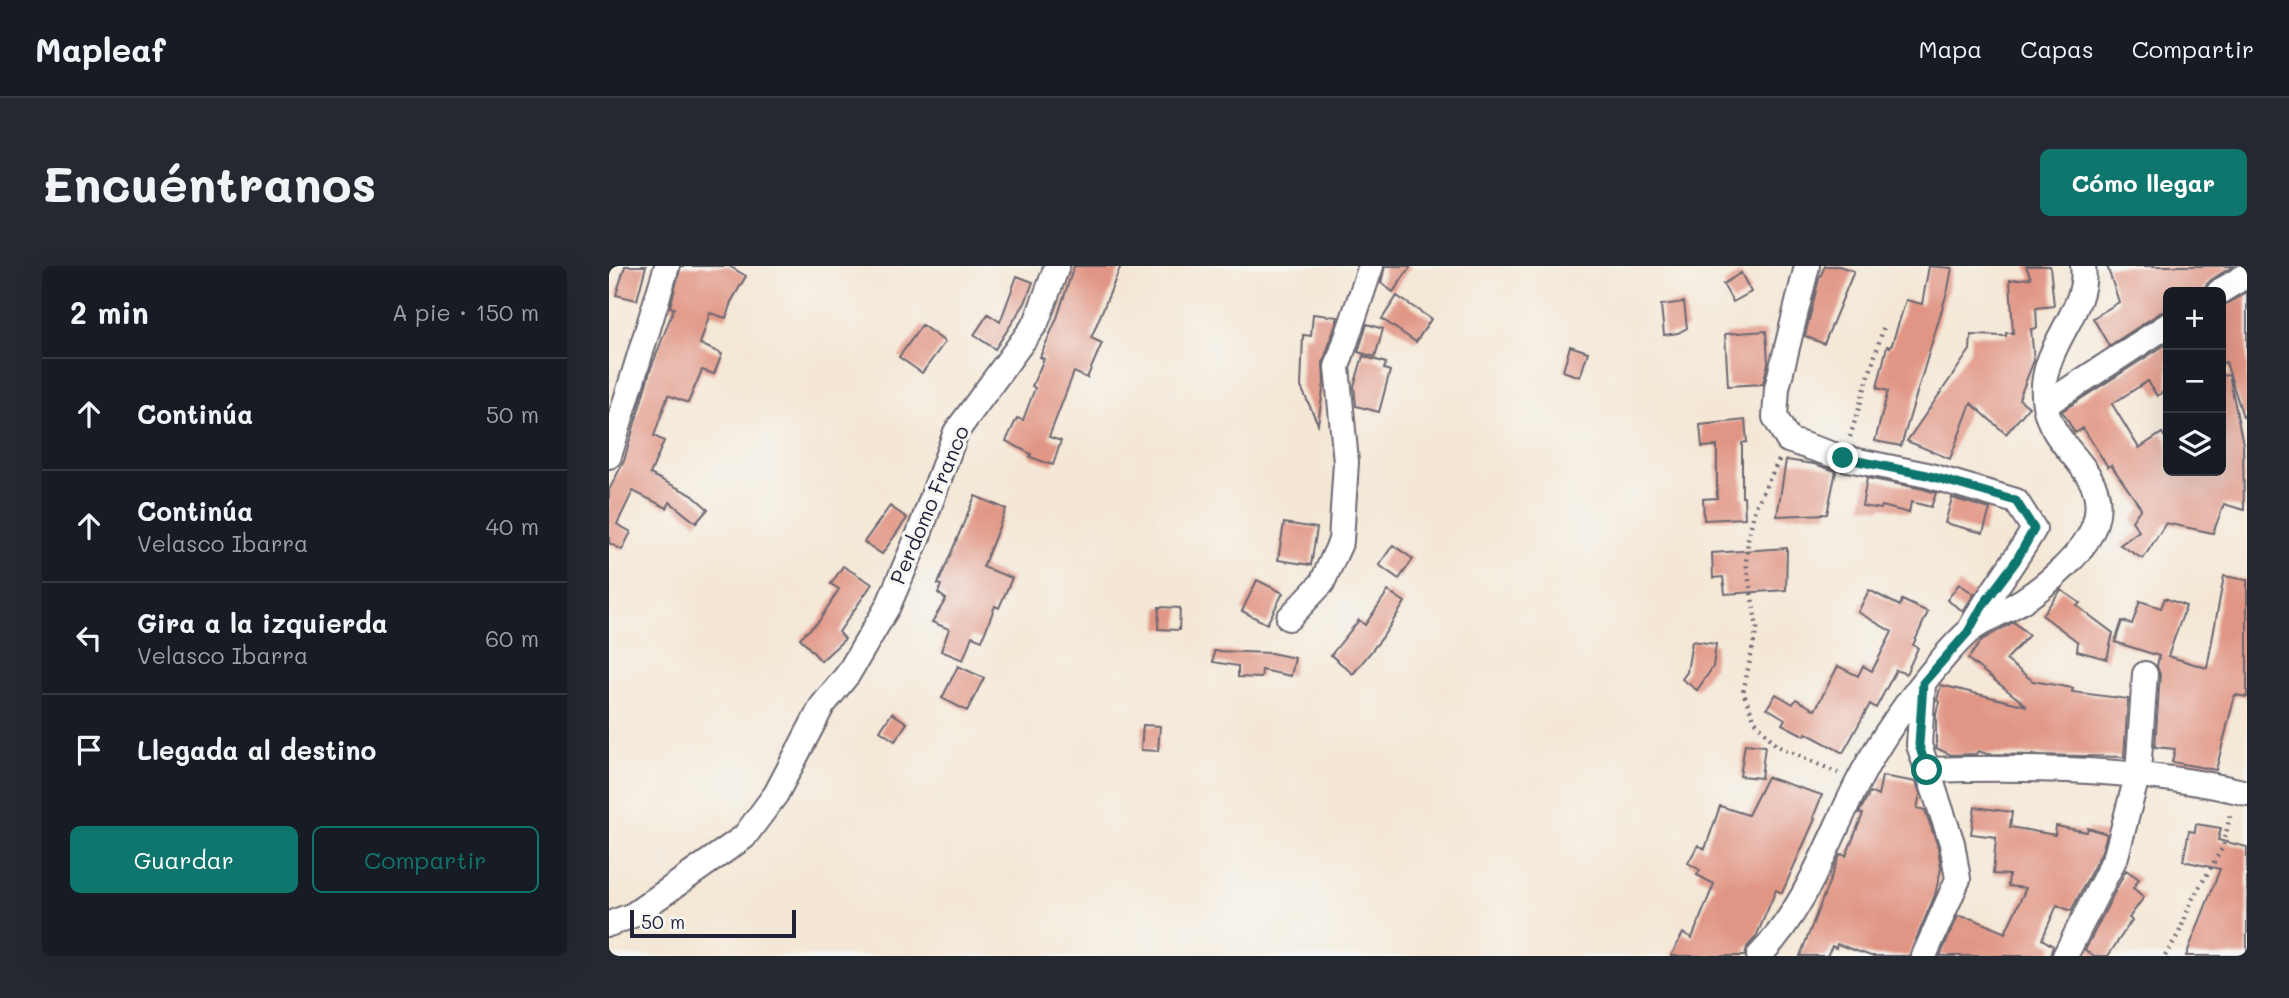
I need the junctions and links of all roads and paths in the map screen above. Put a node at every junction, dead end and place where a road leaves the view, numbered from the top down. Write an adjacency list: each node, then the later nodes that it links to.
1 (667, 266): 12 (street)
2 (1057, 266): 22 (street, Perdomo Franco)
3 (1371, 266): 14 (street)
4 (1807, 266): 11 (street)
5 (2083, 266): 10 (street)
6 (2247, 275): 7 (street)
7 (2226, 288)
8 (1884, 326): 13 (path)
9 (2163, 328): 10 (street)
10 (2045, 405): 15 (street)
11 (1789, 440): 13 (street); 20 (path)
12 (609, 456)
13 (1843, 458): 15 (street)
14 (1289, 618)
15 (1968, 632): 17 (street)
16 (2144, 674): 19 (street)
17 (1923, 683): 18 (street); 20 (street)
18 (1927, 770): 19 (street); 24 (street)
19 (2138, 773): 21 (street); 25 (street)
20 (1859, 780): 23 (street)
21 (2241, 791): 26 (path)
22 (609, 924)
23 (1759, 956)
24 (1924, 956)
25 (2065, 956)
26 (2165, 956)

